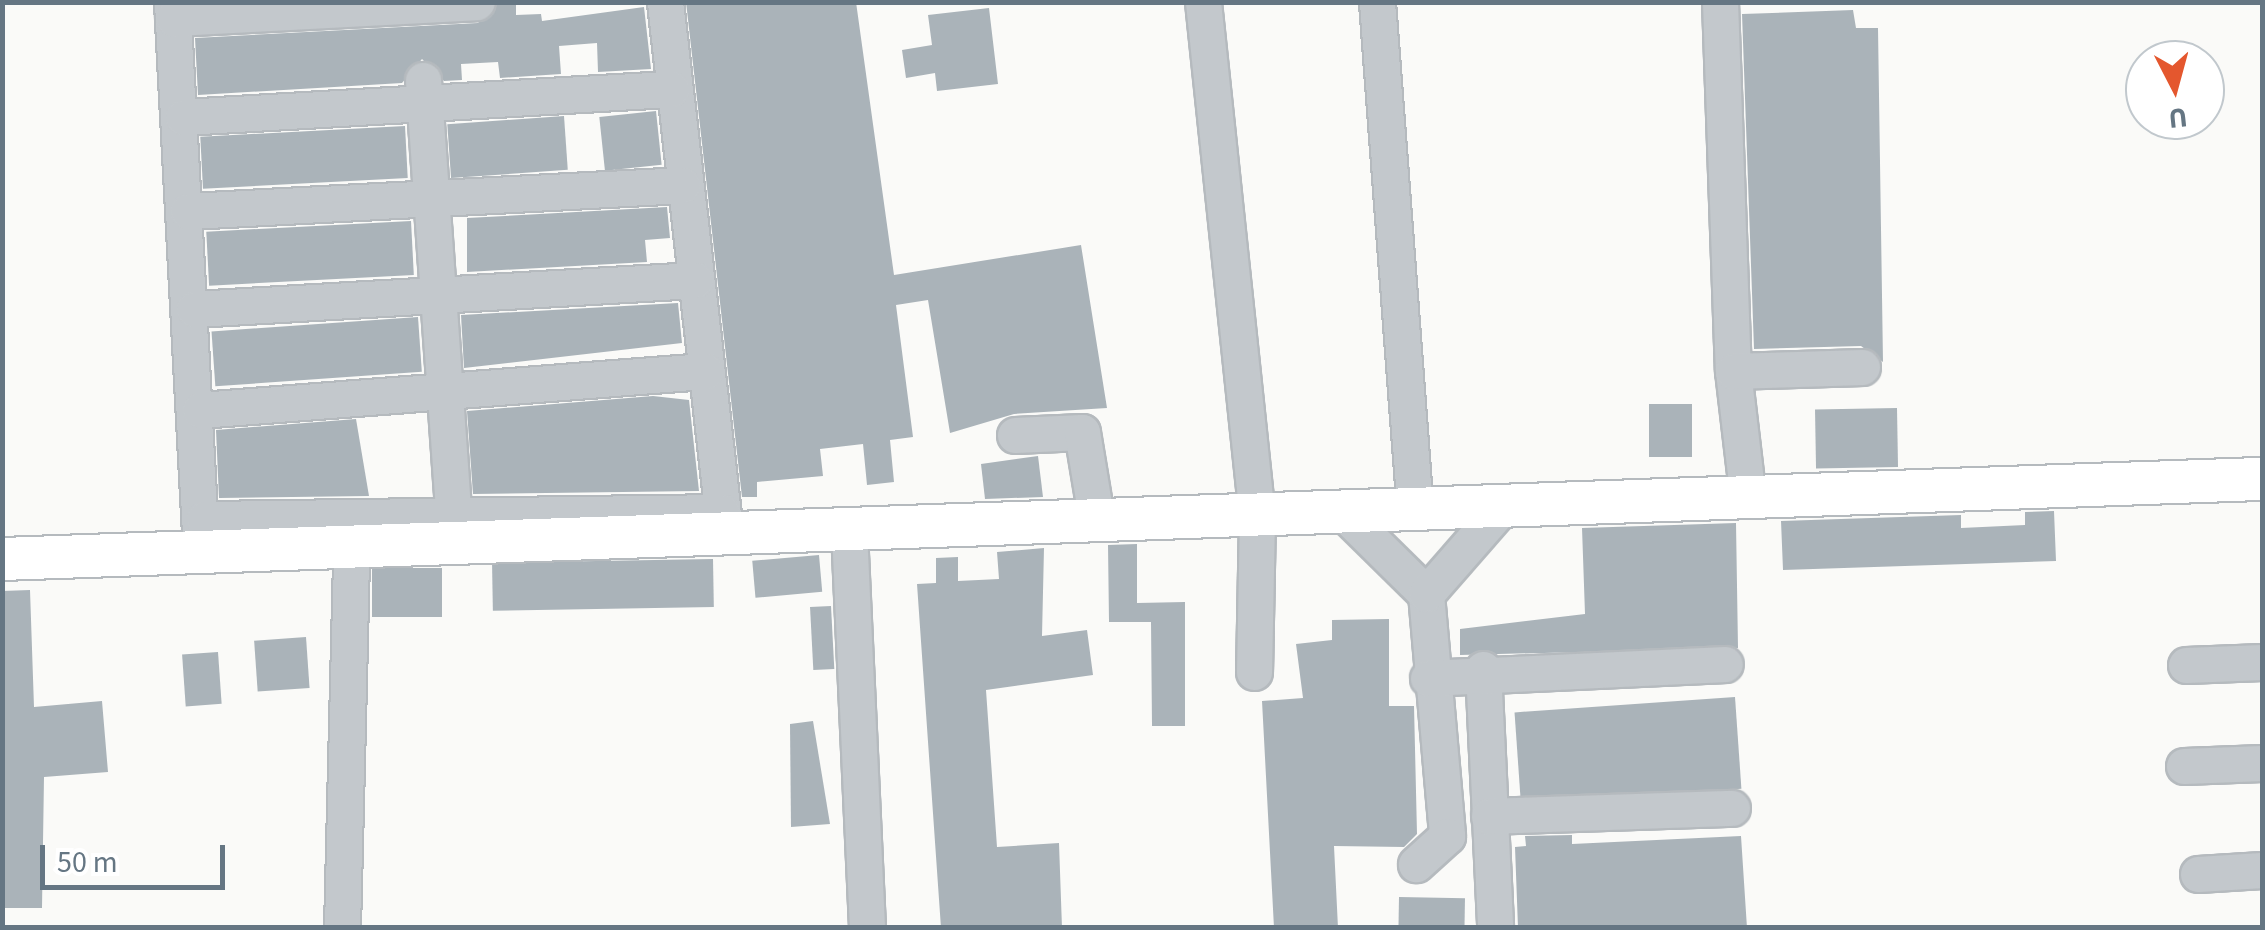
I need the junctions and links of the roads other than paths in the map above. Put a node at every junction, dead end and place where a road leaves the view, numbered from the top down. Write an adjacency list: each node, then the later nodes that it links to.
1 (476, 2): 6 (street)
2 (665, 2): 8 (street)
3 (1202, 2): 28 (street)
4 (1377, 2): 26 (street)
5 (1720, 2): 19 (street)
6 (414, 4): 7 (street)
7 (173, 10): 10 (street)
8 (671, 89): 9 (street); 11 (street)
9 (424, 90): 10 (street); 12 (street)
10 (183, 117): 13 (street)
11 (682, 185): 12 (street); 14 (street)
12 (432, 196): 13 (street); 15 (street)
13 (188, 211): 16 (street)
14 (695, 280): 15 (street); 18 (street)
15 (436, 289): 16 (street); 20 (street)
16 (194, 308): 21 (street)
17 (1862, 367): 19 (street)
18 (706, 371): 20 (street); 31 (street)
19 (1734, 371): 24 (street)
20 (444, 391): 21 (street); 31 (street)
21 (200, 410): 31 (street)
22 (1015, 435): 29 (street)
23 (2262, 479): 24 (main road)
24 (1748, 499): 25 (main road)
25 (1501, 508): 26 (main road); 34 (street)
26 (1415, 512): 27 (main road)
27 (1345, 514): 28 (main road); 34 (street)
28 (1257, 517): 29 (main road); 39 (street)
29 (1097, 523): 30 (main road)
30 (849, 530): 31 (main road); 49 (street)
31 (454, 531): 32 (main road)
32 (352, 547): 33 (main road); 48 (street)
33 (2, 559)
34 (1426, 594): 40 (street)
35 (2262, 662): 37 (street)
36 (1725, 664): 38 (street)
37 (2186, 665)
38 (1483, 669): 40 (street); 44 (street)
39 (1254, 672)
40 (1428, 678): 45 (street)
41 (2262, 763): 42 (street)
42 (2184, 766)
43 (1732, 808): 44 (street)
44 (1490, 816): 50 (street)
45 (1416, 864)
46 (2262, 870): 47 (street)
47 (2198, 874)
48 (342, 928)
49 (867, 928)
50 (1494, 928)

